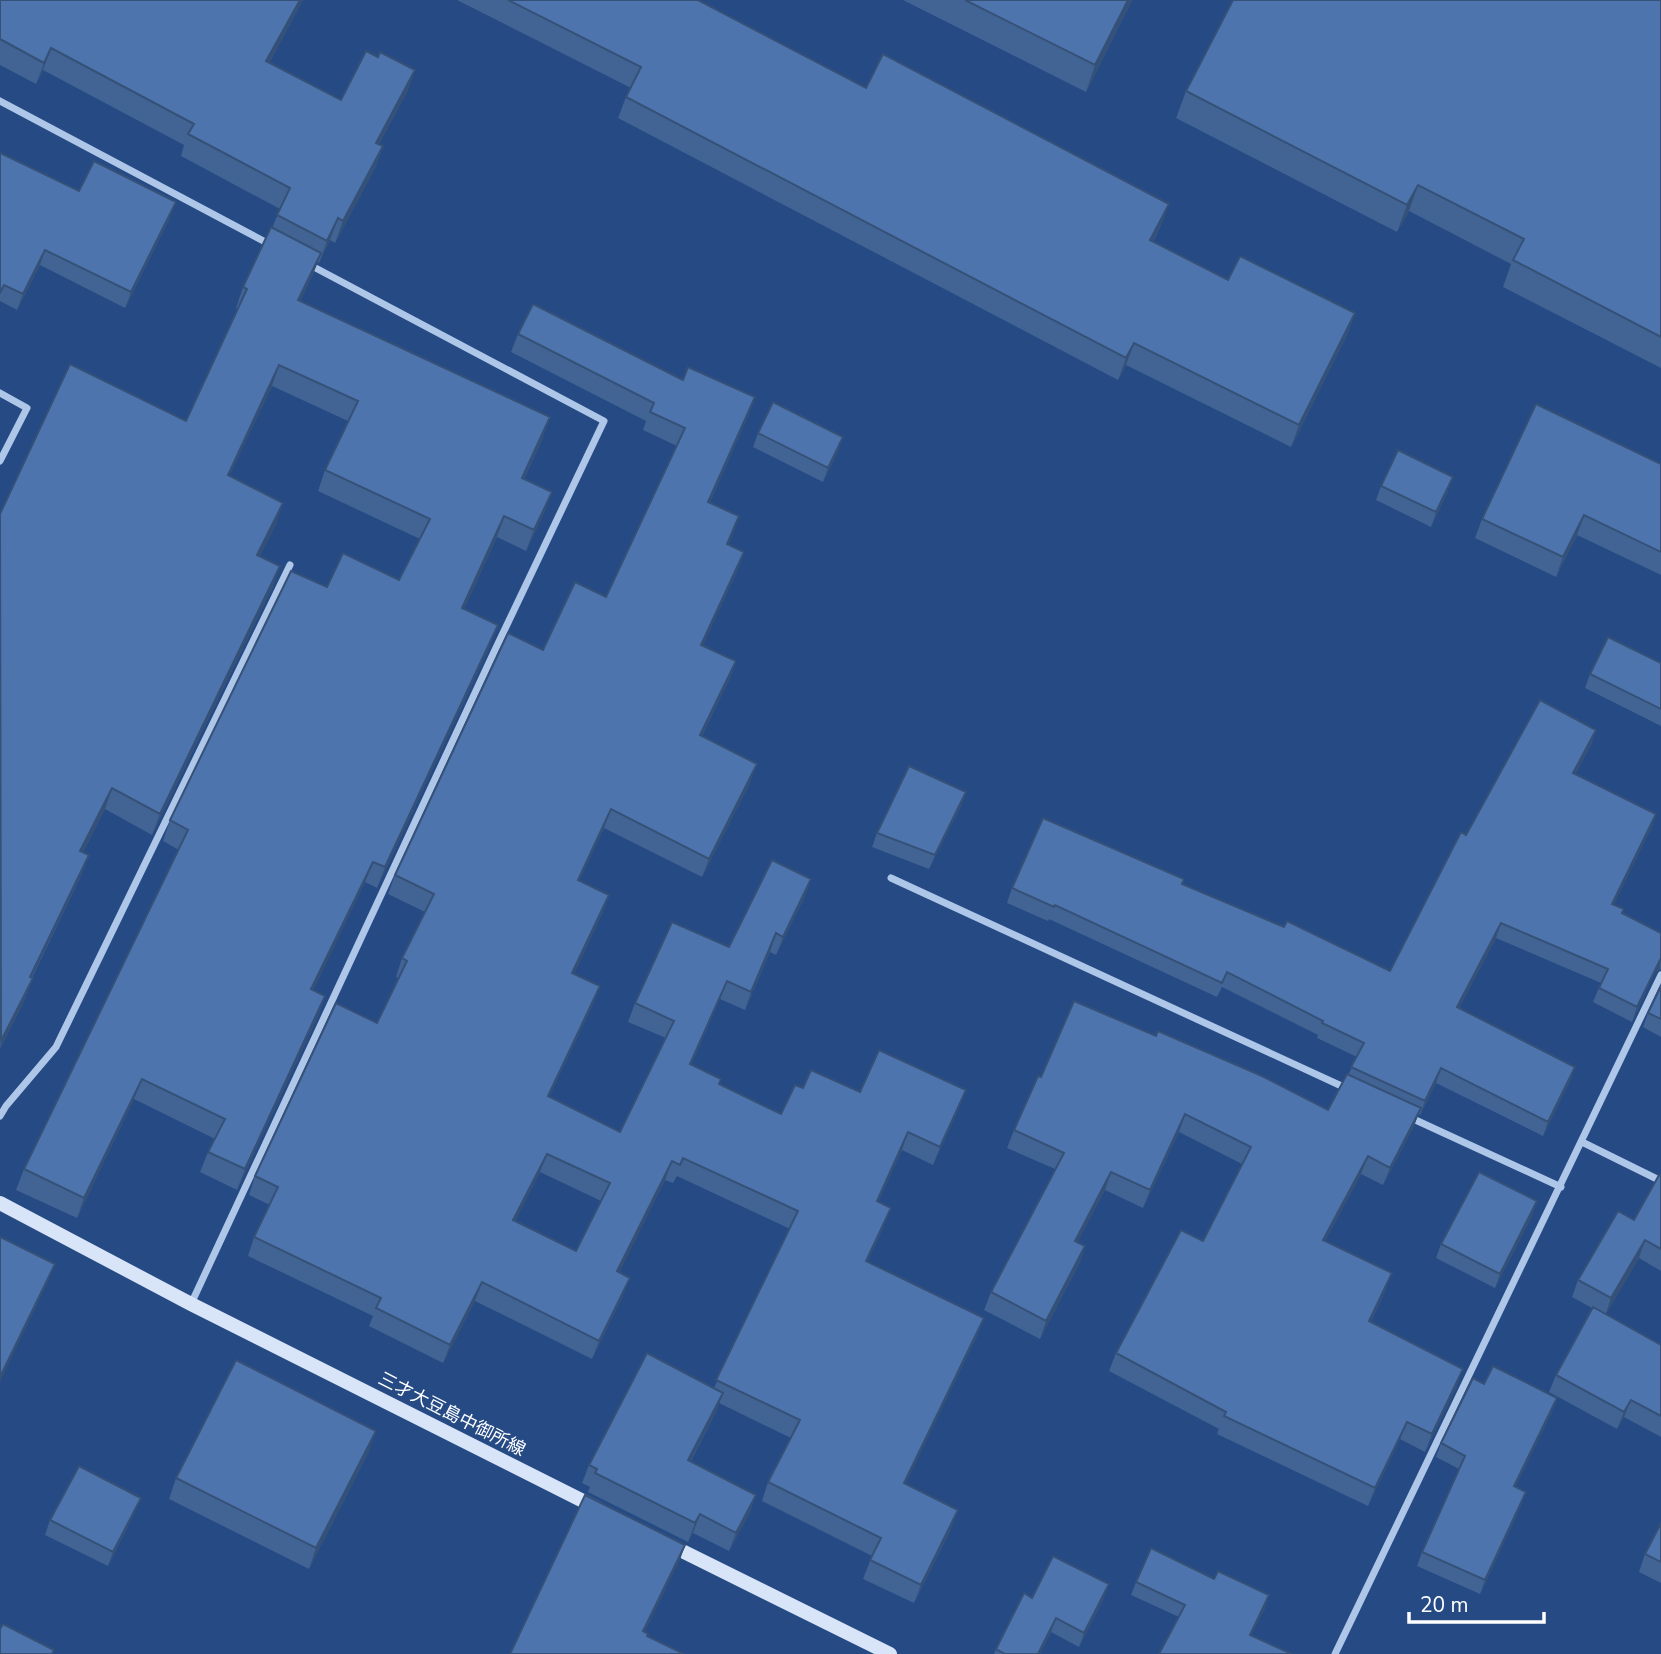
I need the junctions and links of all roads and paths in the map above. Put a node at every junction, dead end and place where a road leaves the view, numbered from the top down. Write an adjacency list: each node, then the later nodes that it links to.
1 (0, 101): 2 (street)
2 (284, 251)
3 (296, 258): 16 (street)
4 (0, 393): 5 (street)
5 (0, 461)
6 (290, 565): 11 (street)
7 (891, 878): 9 (street)
8 (1661, 975): 12 (street)
9 (1359, 1094)
10 (1397, 1111): 14 (street)
11 (0, 1116)
12 (1582, 1142): 13 (street); 14 (street)
13 (1661, 1181)
14 (1561, 1187): 20 (street)
15 (0, 1203): 16 (main road, 三才大豆島中御所線)
16 (191, 1304): 17 (main road, 三才大豆島中御所線)
17 (615, 1517)
18 (653, 1536): 19 (main road)
19 (890, 1654)
20 (1335, 1654)

